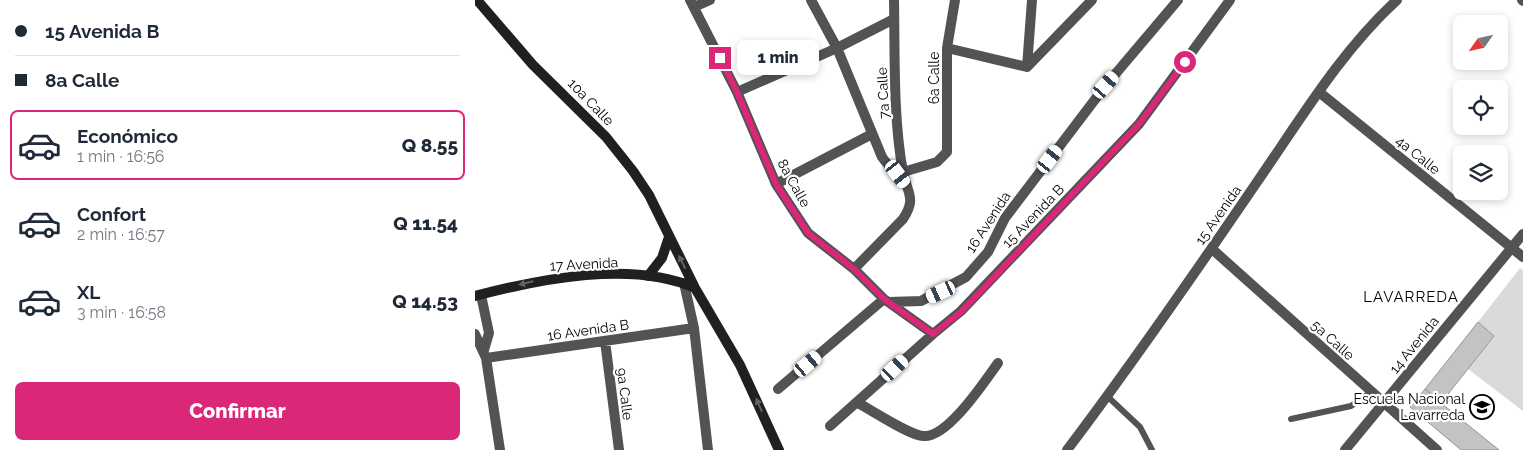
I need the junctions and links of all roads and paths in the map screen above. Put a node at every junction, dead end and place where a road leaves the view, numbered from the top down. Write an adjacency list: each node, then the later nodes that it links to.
1 (477, 0): 23 (main road, 10a Calle)
2 (710, 0): 11 (street)
3 (811, 0): 13 (street)
4 (894, 0): 12 (street, 7a Calle)
5 (955, 0): 14 (street, 6a Calle)
6 (1032, 0): 15 (street)
7 (1092, 0): 15 (street)
8 (1179, 0): 32 (street, 16 Avenida)
9 (1230, 0): 35 (street, 15 Avenida B)
10 (1397, 0): 17 (street, 15 Avenida)
11 (692, 4): 16 (street, 8a Calle)
12 (894, 19): 13 (street); 19 (street, 7a Calle)
13 (837, 48): 16 (street); 18 (street)
14 (947, 48): 15 (street); 19 (street, 6a Calle)
15 (1027, 67)
16 (737, 92): 20 (street, 8a Calle)
17 (1319, 92): 24 (street, 15 Avenida); 25 (street, 4a Calle)
18 (873, 134): 20 (street); 21 (street)
19 (903, 172): 21 (street, 7a Calle)
20 (776, 184): 27 (street, 8a Calle)
21 (906, 185): 27 (street)
22 (1523, 234): 25 (street, 14 Avenida)
23 (669, 237): 28 (main road); 30 (main road, 10a Calle, one-way to 23)
24 (1212, 248): 40 (street, 5a Calle); 41 (street, 15 Avenida)
25 (1512, 248): 26 (street, 4a Calle); 43 (street, 14 Avenida)
26 (1523, 257)
27 (854, 269): 32 (street, 8a Calle)
28 (648, 276): 29 (main road, 17 Avenida); 31 (main road, 17 Avenida, one-way to 31)
29 (683, 283): 30 (main road, 17 Avenida); 33 (street)
30 (695, 288): 49 (main road, one-way to 30)
31 (478, 295): 37 (street)
32 (887, 300): 35 (street, 8a Calle); 39 (street)
33 (694, 328): 36 (street, 16 Avenida B); 48 (street)
34 (475, 334): 37 (street)
35 (933, 334): 42 (street, 15 Avenida B)
36 (605, 341): 37 (street, 16 Avenida B); 47 (street, 9a Calle)
37 (485, 354): 46 (street)
38 (998, 363): 42 (street)
39 (778, 389)
40 (1371, 392): 43 (street, 5a Calle); 44 (lane)
41 (1107, 396): 50 (street, 15 Avenida); 51 (lane)
42 (859, 403): 45 (street, 15 Avenida B)
43 (1383, 404): 52 (street, 14 Avenida); 53 (street, 5a Calle)
44 (1291, 419)
45 (830, 426)
46 (500, 450)
47 (619, 450)
48 (709, 450)
49 (779, 450)
50 (1067, 450)
51 (1152, 450)
52 (1345, 450)
53 (1437, 450)

